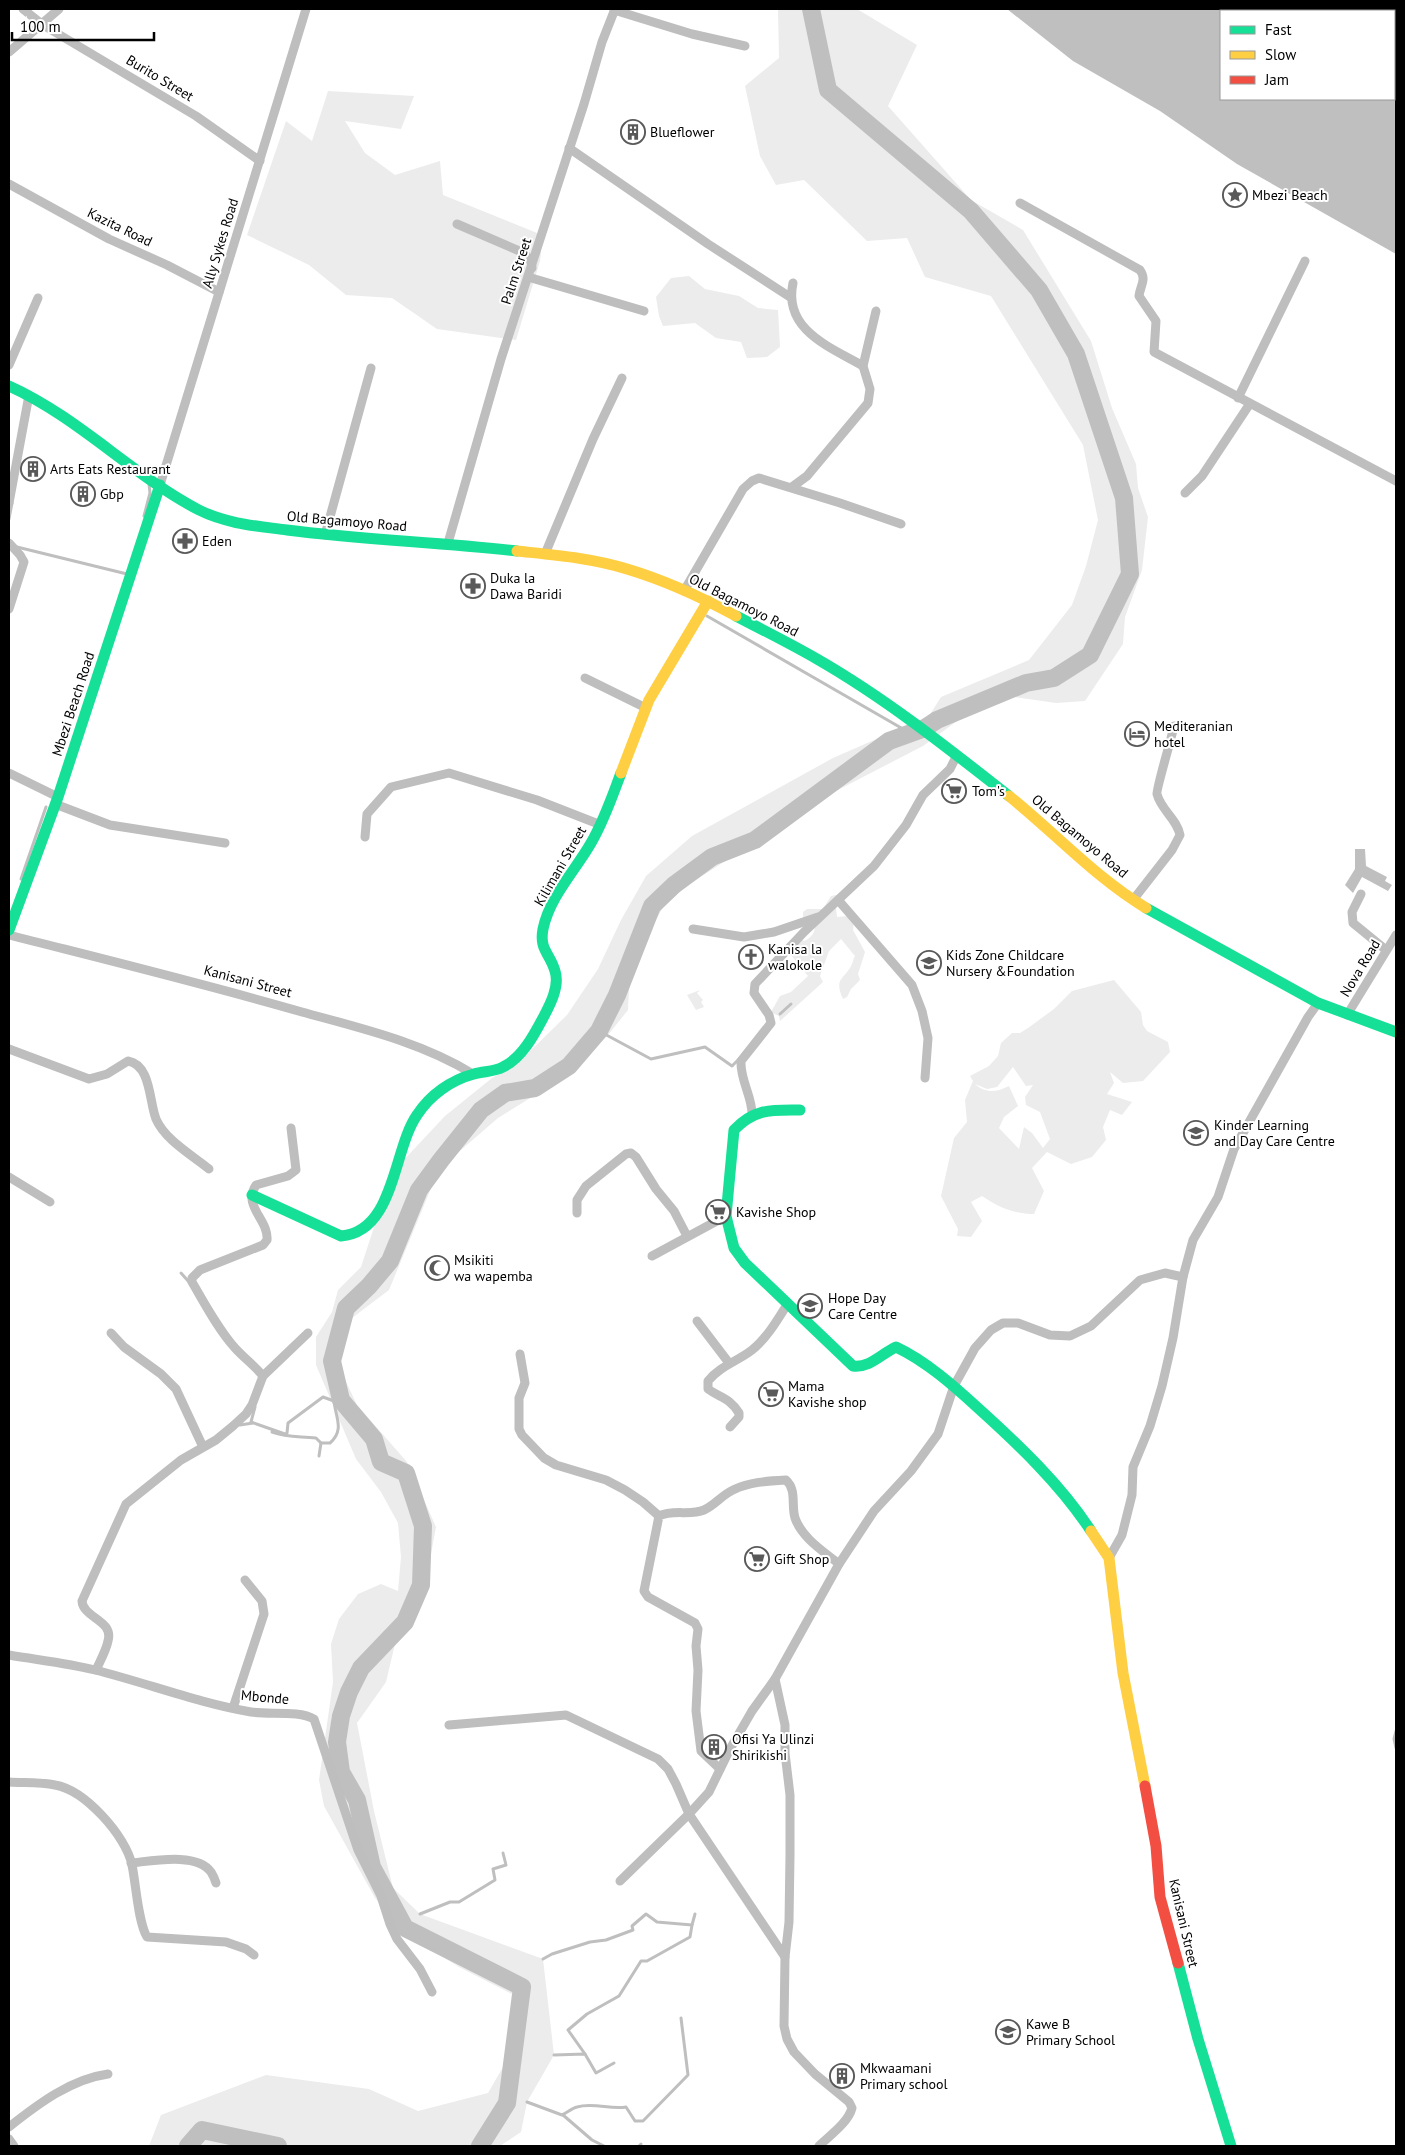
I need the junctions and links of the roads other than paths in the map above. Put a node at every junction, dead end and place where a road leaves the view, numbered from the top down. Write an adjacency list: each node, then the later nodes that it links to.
1 (23, 9): 5 (street, Burito Street)
2 (59, 9): 5 (street)
3 (306, 9): 9 (street, Ally Sykes Road)
4 (614, 9): 6 (street); 8 (street, Palm Street)
5 (43, 24): 7 (street); 9 (street, Burito Street)
6 (745, 46)
7 (9, 52)
8 (568, 148): 14 (street, Palm Street); 17 (street)
9 (260, 161): 16 (street, Ally Sykes Road)
10 (9, 184): 16 (street, Kazita Road)
11 (1020, 204): 27 (street)
12 (457, 224): 14 (street)
13 (1305, 261): 27 (street)
14 (530, 272): 19 (street); 37 (street, Palm Street)
15 (793, 283): 17 (street)
16 (219, 292): 30 (street, Ally Sykes Road)
17 (790, 297): 22 (street)
18 (38, 298): 21 (street)
19 (644, 311)
20 (876, 312): 22 (street)
21 (9, 365)
22 (864, 366): 31 (street)
23 (371, 368): 35 (street)
24 (622, 378): 38 (street)
25 (9, 386): 26 (street, Old Bagamoyo Road)
26 (29, 396): 30 (street, Old Bagamoyo Road); 33 (street)
27 (1238, 398): 28 (street)
28 (1249, 405): 29 (street); 32 (street)
29 (1396, 481)
30 (160, 485): 35 (street, Old Bagamoyo Road); 47 (street, Mbezi Beach Road)
31 (792, 487): 34 (street); 39 (street)
32 (1185, 494)
33 (9, 503)
34 (901, 524)
35 (325, 535): 37 (street, Old Bagamoyo Road)
36 (9, 543): 41 (street)
37 (448, 543): 38 (street, Old Bagamoyo Road)
38 (545, 554): 39 (street, Old Bagamoyo Road)
39 (684, 591): 40 (street, Old Bagamoyo Road)
40 (708, 601): 43 (street, Kilimani Street); 45 (street, Old Bagamoyo Road)
41 (9, 609)
42 (586, 678): 43 (street)
43 (646, 708): 48 (street, Kilimani Street)
44 (1174, 726): 52 (street)
45 (957, 755): 52 (street, Old Bagamoyo Road); 53 (street)
46 (9, 773): 47 (street)
47 (57, 801): 50 (street); 56 (street, Mbezi Beach Road)
48 (601, 825): 49 (street); 64 (street, Kilimani Street)
49 (365, 837)
50 (225, 843)
51 (1361, 894): 59 (street)
52 (1133, 900): 60 (street, Old Bagamoyo Road)
53 (839, 901): 54 (street); 65 (street)
54 (820, 916): 55 (street); 67 (street)
55 (693, 928)
56 (9, 930)
57 (9, 935): 64 (street, Kanisani Street)
58 (1396, 935): 59 (street, Nova Road)
59 (1386, 950): 61 (street, Nova Road)
60 (1318, 1003): 61 (street, Old Bagamoyo Road); 77 (street)
61 (1347, 1015): 62 (street, Old Bagamoyo Road)
62 (1396, 1032)
63 (9, 1048): 69 (street)
64 (473, 1074): 71 (street, Kilimani Street)
65 (925, 1078)
66 (800, 1110): 67 (street)
67 (752, 1114): 74 (street)
68 (291, 1128): 71 (street)
69 (209, 1169)
70 (9, 1177): 72 (street)
71 (252, 1195): 84 (street)
72 (50, 1202)
73 (577, 1212): 75 (street)
74 (726, 1216): 75 (street); 78 (street)
75 (687, 1236): 76 (street)
76 (652, 1256)
77 (1183, 1277): 85 (street); 89 (street)
78 (788, 1303): 83 (street); 85 (street)
79 (697, 1321): 83 (street)
80 (111, 1333): 87 (street)
81 (308, 1333): 84 (street)
82 (520, 1354): 88 (street)
83 (730, 1363): 86 (street)
84 (263, 1376): 87 (street)
85 (954, 1386): 89 (street); 90 (street)
86 (730, 1427)
87 (203, 1447): 93 (street)
88 (659, 1516): 90 (street); 97 (street)
89 (1109, 1558): 111 (street, Kanisani Street)
90 (839, 1564): 94 (street)
91 (245, 1580): 95 (street)
92 (9, 1655): 93 (street, Mbonde)
93 (96, 1670): 95 (street, Mbonde)
94 (775, 1679): 97 (street); 104 (street)
95 (233, 1708): 105 (street, Mbonde)
96 (449, 1725): 99 (street)
97 (720, 1769): 99 (street)
98 (9, 1782): 100 (street)
99 (689, 1814): 101 (street); 104 (street)
100 (132, 1863): 102 (street); 103 (street)
101 (620, 1881)
102 (216, 1883)
103 (254, 1955)
104 (785, 1956): 110 (street)
105 (432, 1992)
106 (108, 2074): 107 (street)
107 (9, 2127)
108 (9, 2138): 109 (street)
109 (14, 2146)
110 (819, 2146)
111 (1231, 2146)

